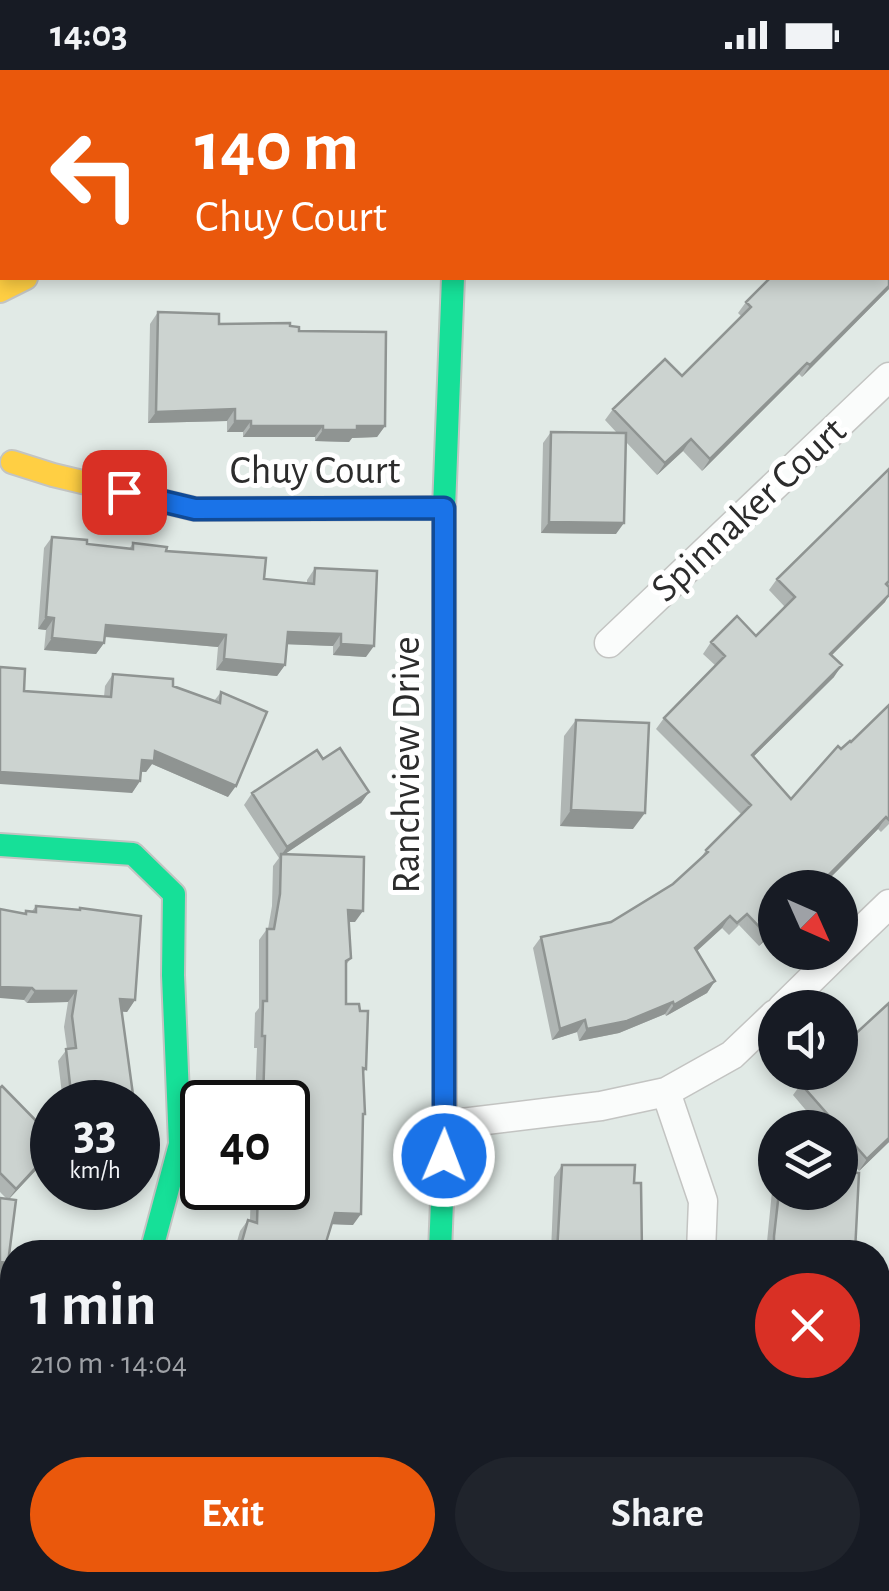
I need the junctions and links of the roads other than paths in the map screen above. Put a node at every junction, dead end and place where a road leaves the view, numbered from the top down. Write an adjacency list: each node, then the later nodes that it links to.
1 (453, 280): 4 (street, Ranchview Drive)
2 (889, 377): 5 (street, Spinnaker Court)
3 (12, 462): 4 (street, Chuy Court)
4 (444, 508): 13 (street, Ranchview Drive)
5 (609, 643)
6 (0, 845): 14 (street)
7 (889, 904): 8 (street)
8 (858, 934)
9 (821, 970): 10 (street)
10 (800, 990)
11 (758, 1030): 12 (street)
12 (666, 1092): 13 (street); 16 (street)
13 (445, 1125): 15 (street, Ranchview Drive)
14 (154, 1240)
15 (440, 1240)
16 (701, 1240)

